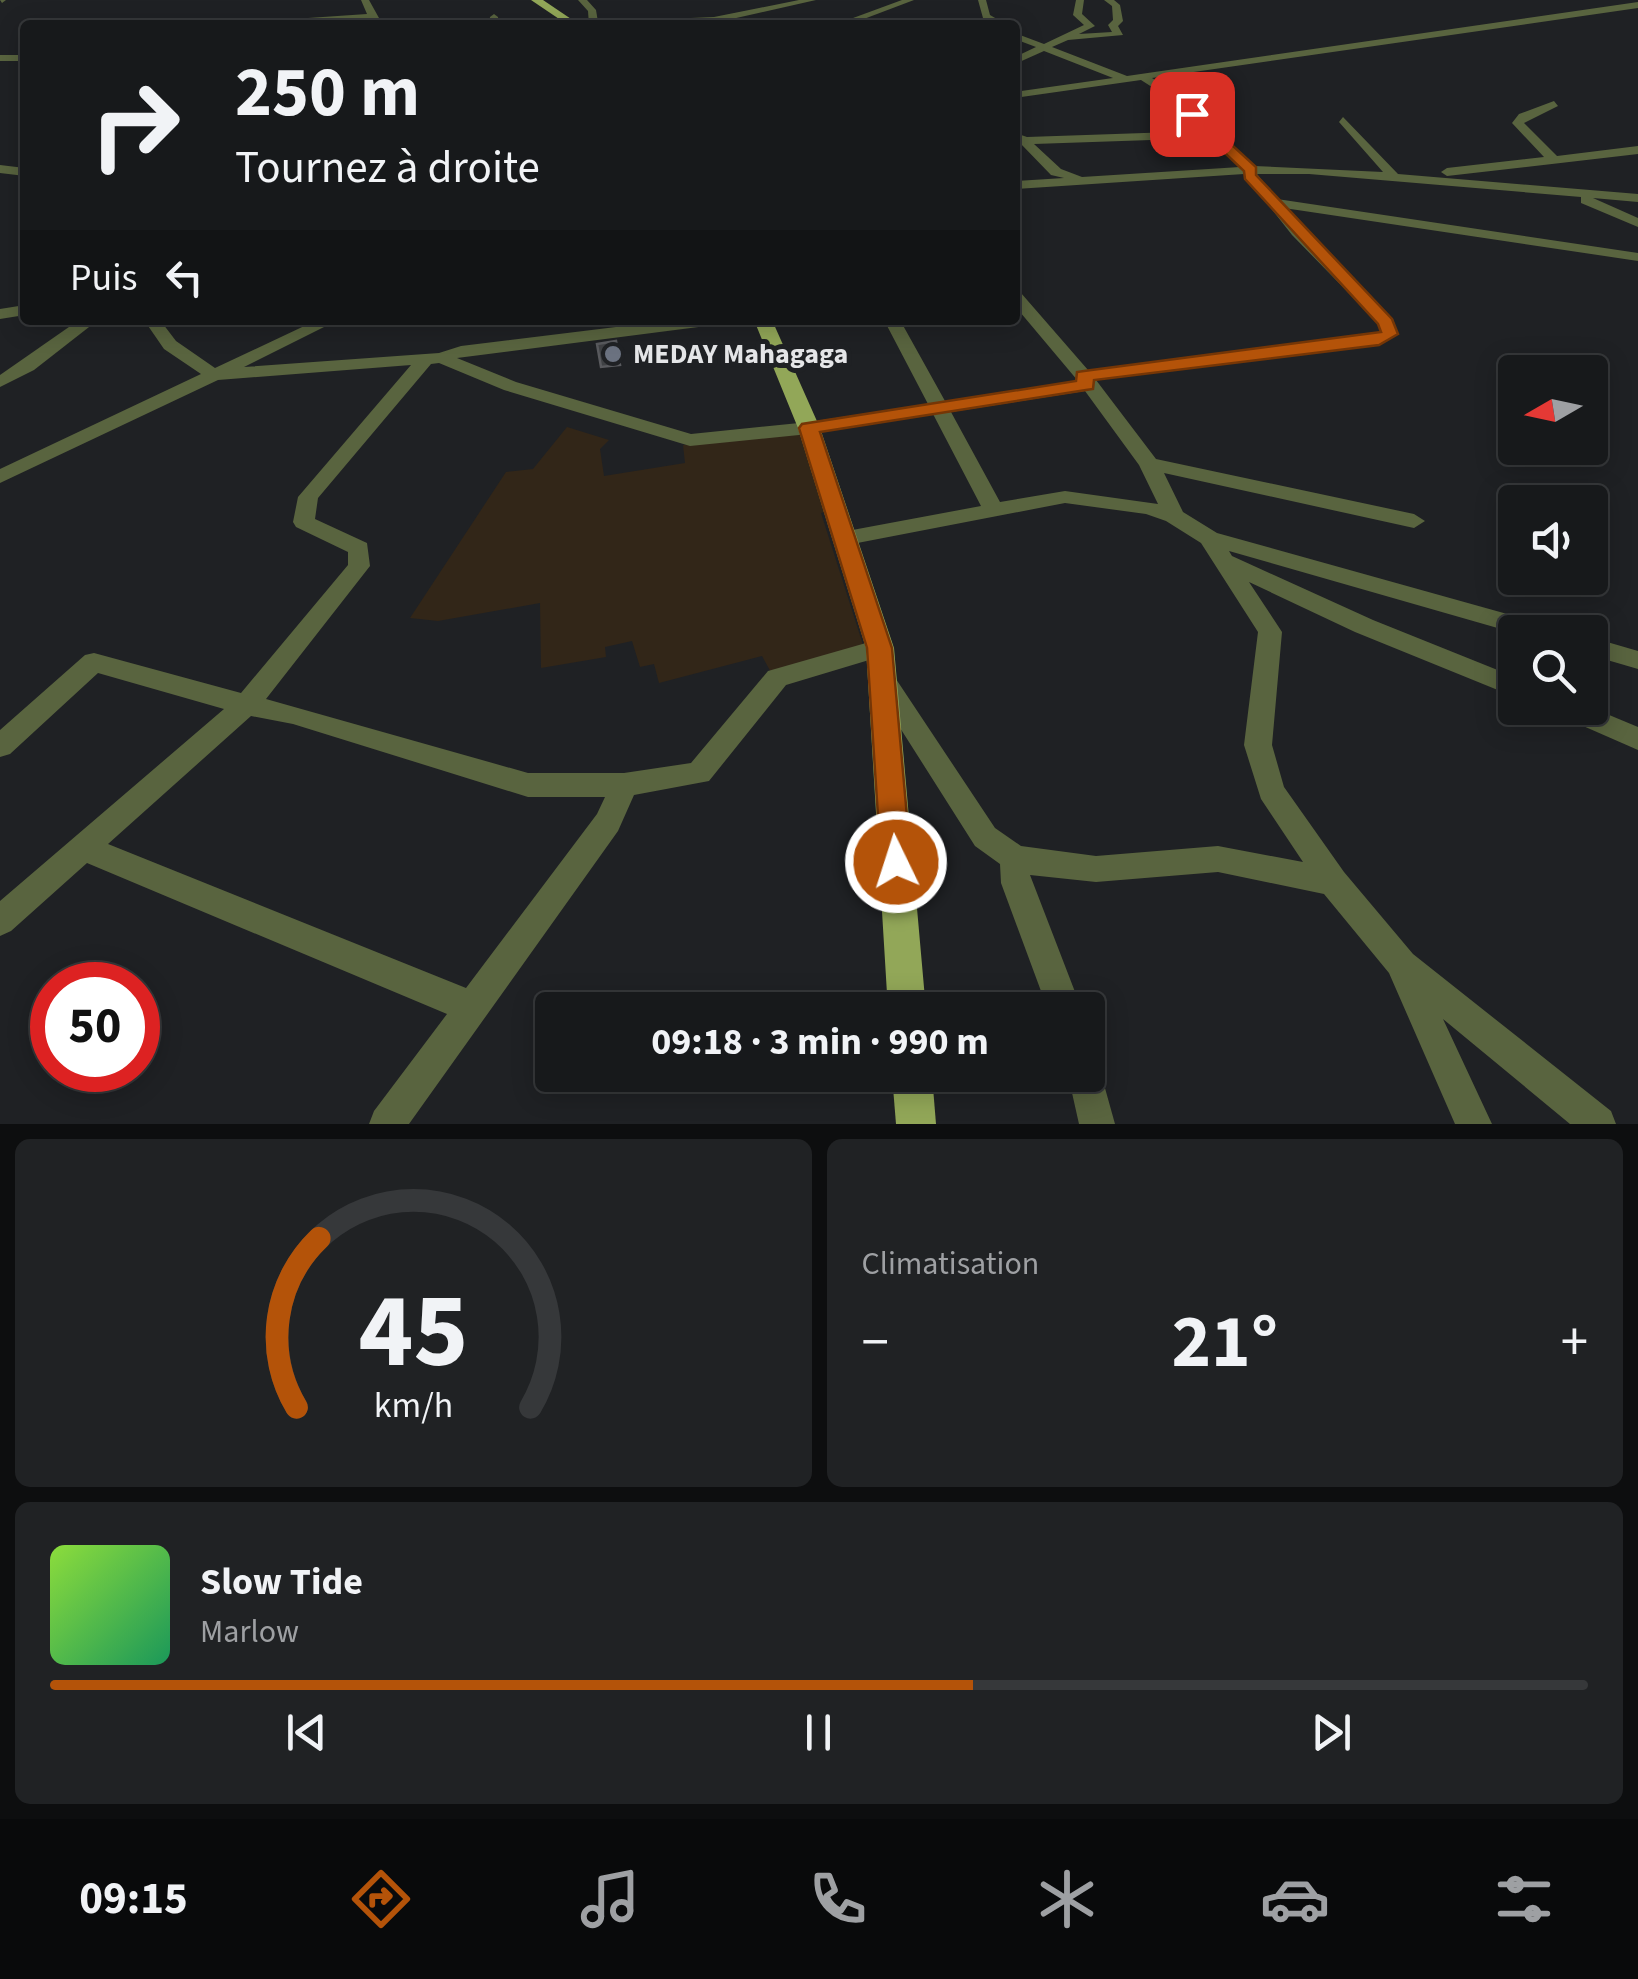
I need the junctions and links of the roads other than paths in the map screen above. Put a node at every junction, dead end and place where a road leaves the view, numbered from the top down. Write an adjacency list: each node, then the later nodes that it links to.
1 (365, 0): 9 (street)
2 (536, 0): 12 (main road)
3 (812, 0): 13 (street)
4 (910, 0): 14 (street)
5 (982, 0): 15 (street)
6 (1080, 0): 16 (street)
7 (1108, 0): 16 (street)
8 (1638, 5): 20 (street)
9 (375, 16): 10 (street); 11 (street)
10 (312, 18)
11 (376, 20)
12 (566, 20)
13 (655, 20)
14 (853, 20)
15 (985, 20)
16 (1066, 37): 18 (street)
17 (1020, 38): 18 (street)
18 (1044, 47): 19 (street); 21 (street)
19 (1020, 59)
20 (1146, 78): 21 (street); 25 (street)
21 (1128, 80): 22 (street)
22 (1020, 94)
23 (1554, 104): 29 (street)
24 (1343, 120): 32 (street)
25 (1210, 134): 26 (street); 31 (street)
26 (1020, 138)
27 (1020, 140): 34 (street)
28 (1638, 150): 29 (street)
29 (1555, 161): 30 (street)
30 (1536, 162): 33 (street); 36 (street)
31 (1251, 170): 32 (street); 34 (street); 38 (street)
32 (1393, 176): 33 (street)
33 (1409, 178): 36 (street)
34 (1084, 179): 35 (street)
35 (1020, 185)
36 (1568, 192): 37 (street); 39 (street)
37 (1638, 198)
38 (1276, 203): 40 (street); 50 (street)
39 (1638, 223)
40 (1638, 257)
41 (1020, 302): 50 (street)
42 (83, 325): 51 (street)
43 (156, 325): 49 (street)
44 (319, 325): 49 (street)
45 (628, 325): 48 (street)
46 (765, 325): 53 (main road)
47 (895, 325): 52 (street)
48 (434, 358): 49 (street); 53 (street); 67 (street)
49 (214, 375): 55 (street)
50 (1085, 380): 52 (street); 54 (street)
51 (0, 382)
52 (939, 408): 53 (street); 56 (street)
53 (809, 428): 59 (main road)
54 (1149, 464): 57 (street); 58 (street)
55 (0, 476)
56 (994, 510): 57 (street); 59 (street)
57 (1174, 516): 60 (street)
58 (1414, 521)
59 (847, 538): 62 (main road)
60 (1217, 550): 61 (street); 65 (street); 74 (street)
61 (1498, 621)
62 (880, 648): 66 (main road); 71 (street)
63 (1608, 651): 64 (street)
64 (1638, 660)
65 (1498, 679)
66 (883, 680): 73 (street); 77 (main road)
67 (246, 705): 70 (street); 71 (street); 72 (street)
68 (1605, 725): 69 (street)
69 (1638, 739)
70 (0, 746)
71 (624, 784): 79 (street)
72 (82, 848): 75 (street); 79 (street)
73 (1014, 858): 74 (street); 78 (street)
74 (1334, 882): 76 (street)
75 (0, 921)
76 (1400, 962): 85 (street); 86 (street)
77 (906, 992)
78 (1058, 992)
79 (474, 1008): 82 (street)
80 (913, 1092): 83 (main road)
81 (1090, 1092): 84 (street)
82 (388, 1124)
83 (916, 1124)
84 (1097, 1124)
85 (1474, 1124)
86 (1598, 1124)

